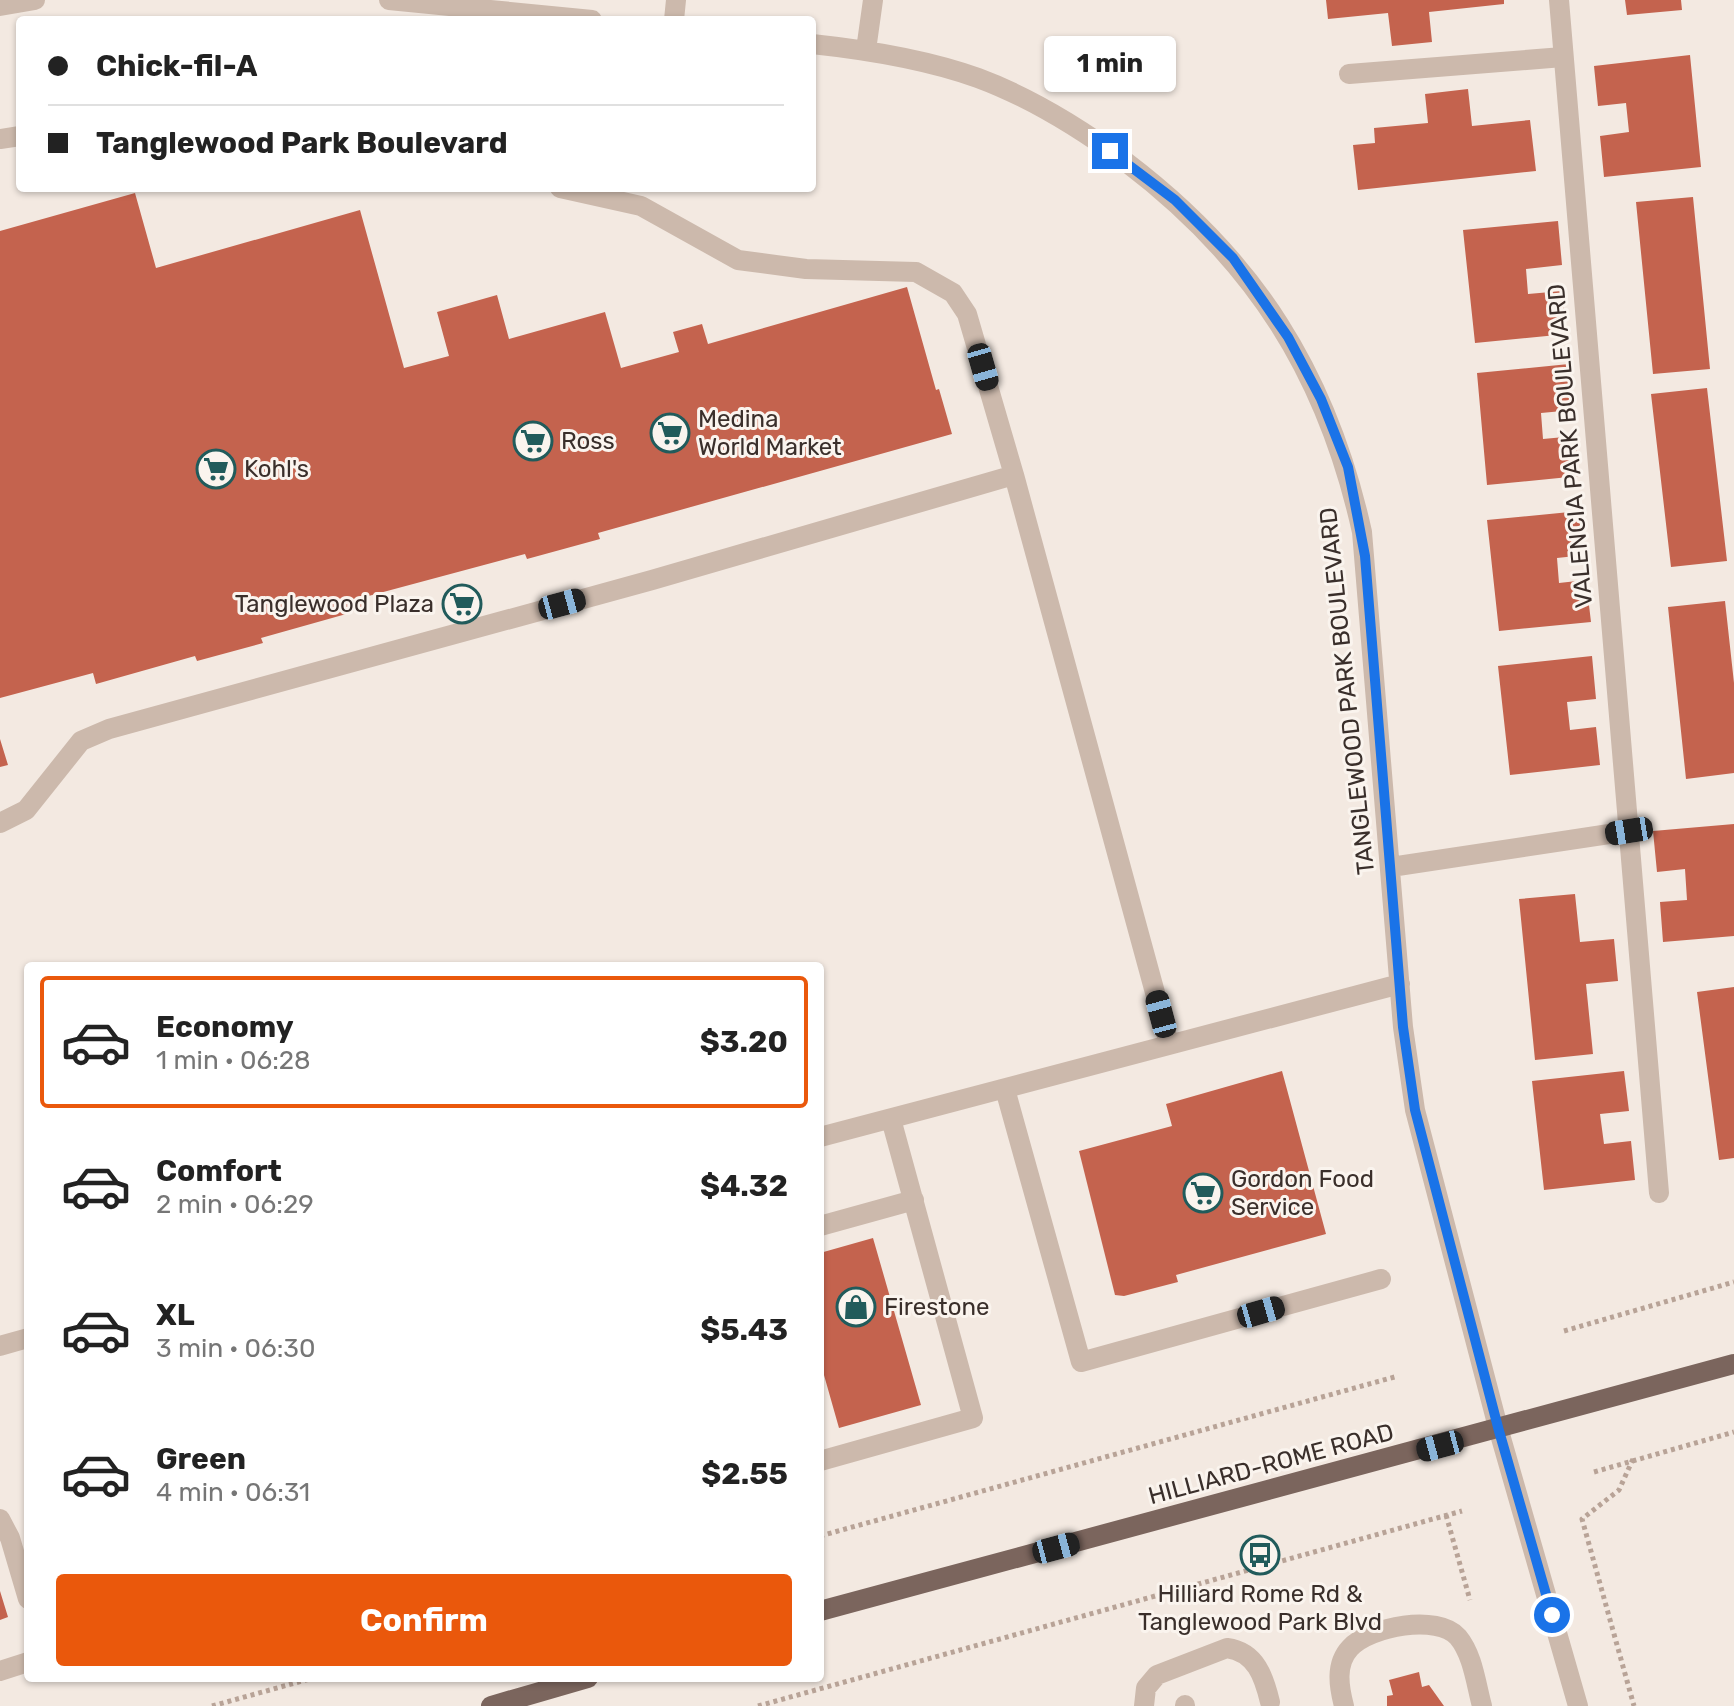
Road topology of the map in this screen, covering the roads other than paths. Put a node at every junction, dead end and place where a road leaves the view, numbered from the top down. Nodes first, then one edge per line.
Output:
1 (35, 0) edge
2 (389, 0) edge
3 (873, 0) edge
4 (1559, 0) edge
5 (0, 6) edge
6 (551, 16) edge
7 (816, 44) edge
8 (866, 50) junction
9 (1563, 57) junction
10 (1349, 74) dead end
11 (597, 192) edge
12 (643, 197) edge
13 (1014, 475) junction
14 (0, 823) edge
15 (1629, 831) junction
16 (1391, 867) junction
17 (1400, 984) junction
18 (1169, 1044) junction
19 (1005, 1089) junction
20 (891, 1119) junction
21 (824, 1136) edge
22 (1659, 1193) dead end
23 (914, 1200) junction
24 (824, 1225) edge
25 (1381, 1279) dead end
26 (24, 1339) edge
27 (0, 1346) edge
28 (1734, 1364) edge
29 (1499, 1431) junction
30 (824, 1460) edge
31 (0, 1519) edge
32 (24, 1585) edge
33 (824, 1610) edge
34 (24, 1663) edge
35 (0, 1671) edge
36 (574, 1682) edge
37 (1270, 1702) dead end
38 (491, 1706) edge
39 (1144, 1706) edge
40 (1344, 1706) edge
41 (1482, 1706) edge
42 (1578, 1706) edge

1 - 5 street
2 - 6 street
3 - 8 street
4 - 9 street, VALENCIA PARK BOULEVARD
7 - 8 street, TANGLEWOOD PARK BOULEVARD
8 - 16 street, TANGLEWOOD PARK BOULEVARD
9 - 10 street
9 - 15 street, VALENCIA PARK BOULEVARD
11 - 12 street
12 - 13 street
13 - 14 street
13 - 18 street
15 - 16 street
15 - 22 street, VALENCIA PARK BOULEVARD
16 - 17 street, TANGLEWOOD PARK BOULEVARD
17 - 18 street
17 - 29 street, TANGLEWOOD PARK BOULEVARD
18 - 19 street
19 - 20 street
19 - 25 street
20 - 21 street
20 - 23 street
23 - 24 street
23 - 30 street
26 - 27 street
28 - 29 main road, HILLIARD-ROME ROAD
29 - 33 main road, HILLIARD-ROME ROAD
29 - 42 street, TANGLEWOOD PARK BOULEVARD
31 - 32 street
34 - 35 street
36 - 38 main road
37 - 39 street
40 - 41 street

